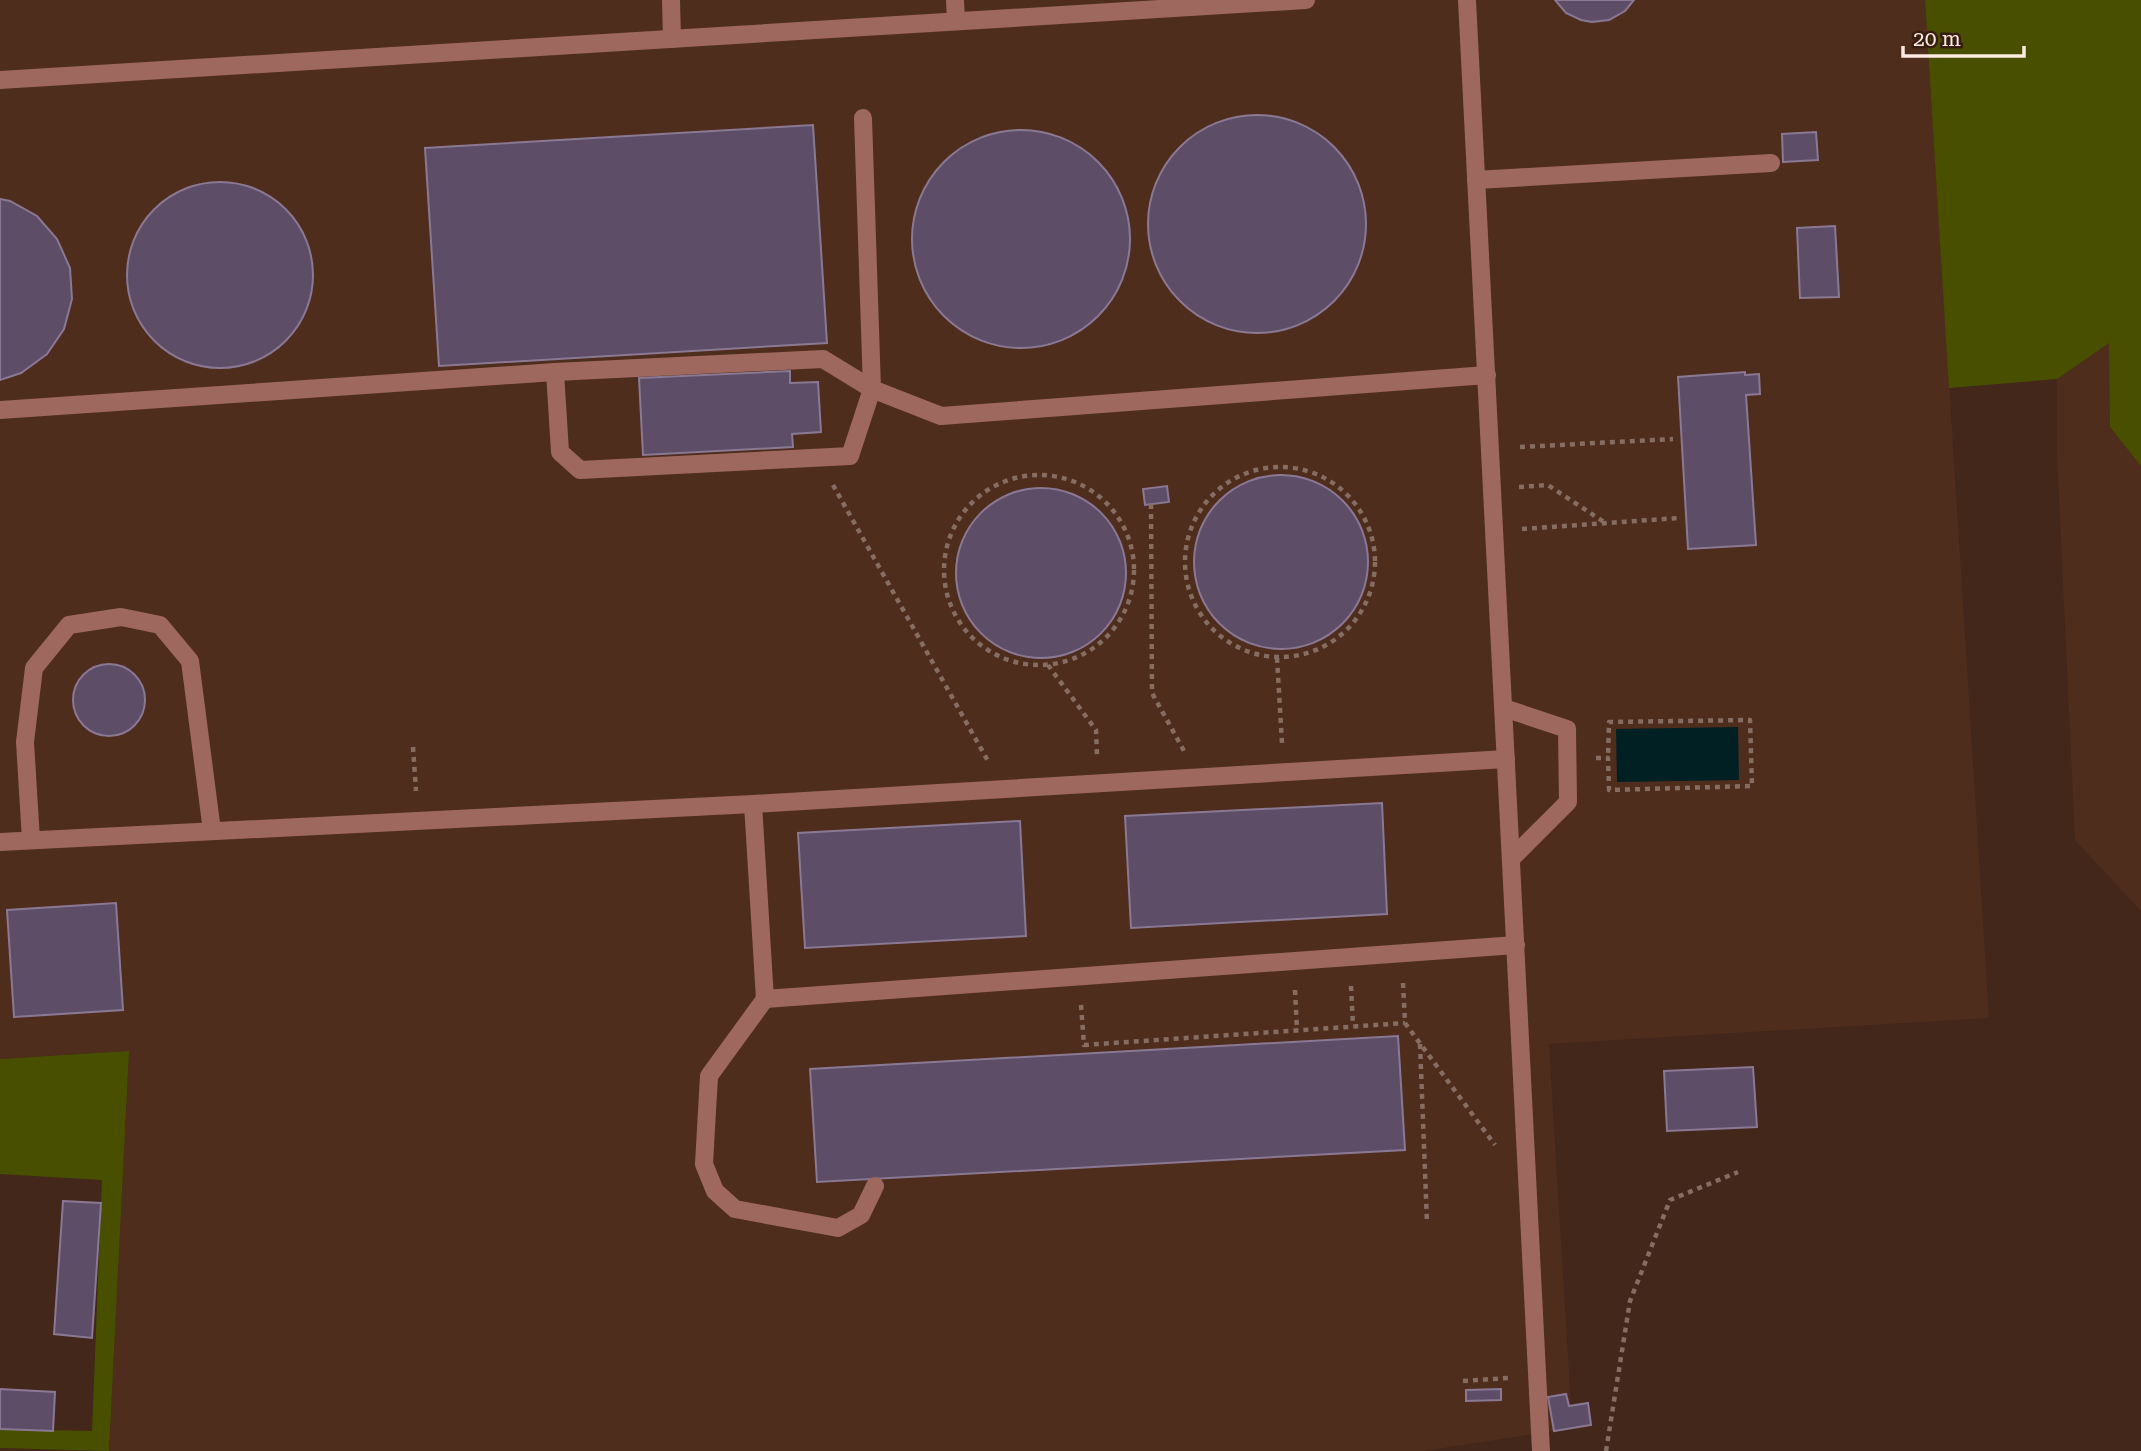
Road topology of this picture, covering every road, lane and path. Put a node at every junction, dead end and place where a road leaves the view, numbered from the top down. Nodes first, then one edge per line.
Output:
1 (671, 0) edge
2 (955, 0) edge
3 (1306, 0) edge
4 (1467, 0) edge
5 (1274, 1) edge
6 (956, 21) junction
7 (672, 39) junction
8 (0, 80) edge
9 (863, 118) dead end
10 (1771, 163) dead end
11 (1476, 180) junction
12 (555, 372) junction
13 (1486, 375) junction
14 (872, 389) junction
15 (0, 410) edge
16 (1673, 439) dead end
17 (1490, 447) junction
18 (824, 458) junction
19 (1508, 488) dead end
20 (1151, 504) dead end
21 (1679, 518) dead end
22 (1605, 523) junction
23 (1510, 530) dead end
24 (1277, 658) junction
25 (1048, 664) junction
26 (1504, 708) junction
27 (413, 747) dead end
28 (1567, 757) junction
29 (1608, 758) junction
30 (1506, 759) junction
31 (1283, 772) junction
32 (1198, 777) junction
33 (1097, 783) junction
34 (995, 790) junction
35 (753, 804) junction
36 (417, 821) junction
37 (212, 831) junction
38 (31, 840) junction
39 (0, 842) edge
40 (1511, 859) junction
41 (1516, 946) junction
42 (1402, 954) junction
43 (1350, 957) junction
44 (1293, 961) junction
45 (1079, 976) junction
46 (765, 999) junction
47 (1405, 1023) junction
48 (1353, 1026) junction
49 (1297, 1030) junction
50 (1420, 1043) junction
51 (1498, 1149) dead end
52 (1738, 1172) dead end
53 (876, 1186) dead end
54 (1427, 1223) dead end
55 (1537, 1378) junction
56 (1463, 1381) dead end
57 (1541, 1451) edge
58 (1606, 1451) edge

1 - 7 lane
2 - 6 lane
3 - 5 lane
4 - 11 lane
5 - 6 lane
6 - 7 lane
7 - 8 lane
9 - 14 lane
10 - 11 lane
11 - 13 lane
12 - 14 lane
12 - 15 lane
12 - 18 lane
13 - 14 lane
13 - 17 lane
14 - 18 lane
16 - 17 path
17 - 26 lane
18 - 34 path
19 - 22 path
20 - 32 path
21 - 22 path
22 - 23 path
24 - 24 path
24 - 31 path
25 - 25 path
25 - 33 path
26 - 28 lane
26 - 30 lane
27 - 36 path
28 - 29 path
28 - 40 lane
29 - 29 path
30 - 31 lane
30 - 40 lane
31 - 32 lane
32 - 33 lane
33 - 34 lane
34 - 35 lane
35 - 36 lane
35 - 46 lane
36 - 37 lane
37 - 38 lane
37 - 38 lane
38 - 39 lane
40 - 41 lane
41 - 42 lane
41 - 55 lane
42 - 43 lane
42 - 47 path
43 - 44 lane
43 - 48 path
44 - 45 lane
44 - 49 path
45 - 46 lane
45 - 49 path
46 - 53 lane
47 - 48 path
47 - 50 path
48 - 49 path
50 - 51 path
50 - 54 path
52 - 58 path
55 - 56 path
55 - 57 lane

